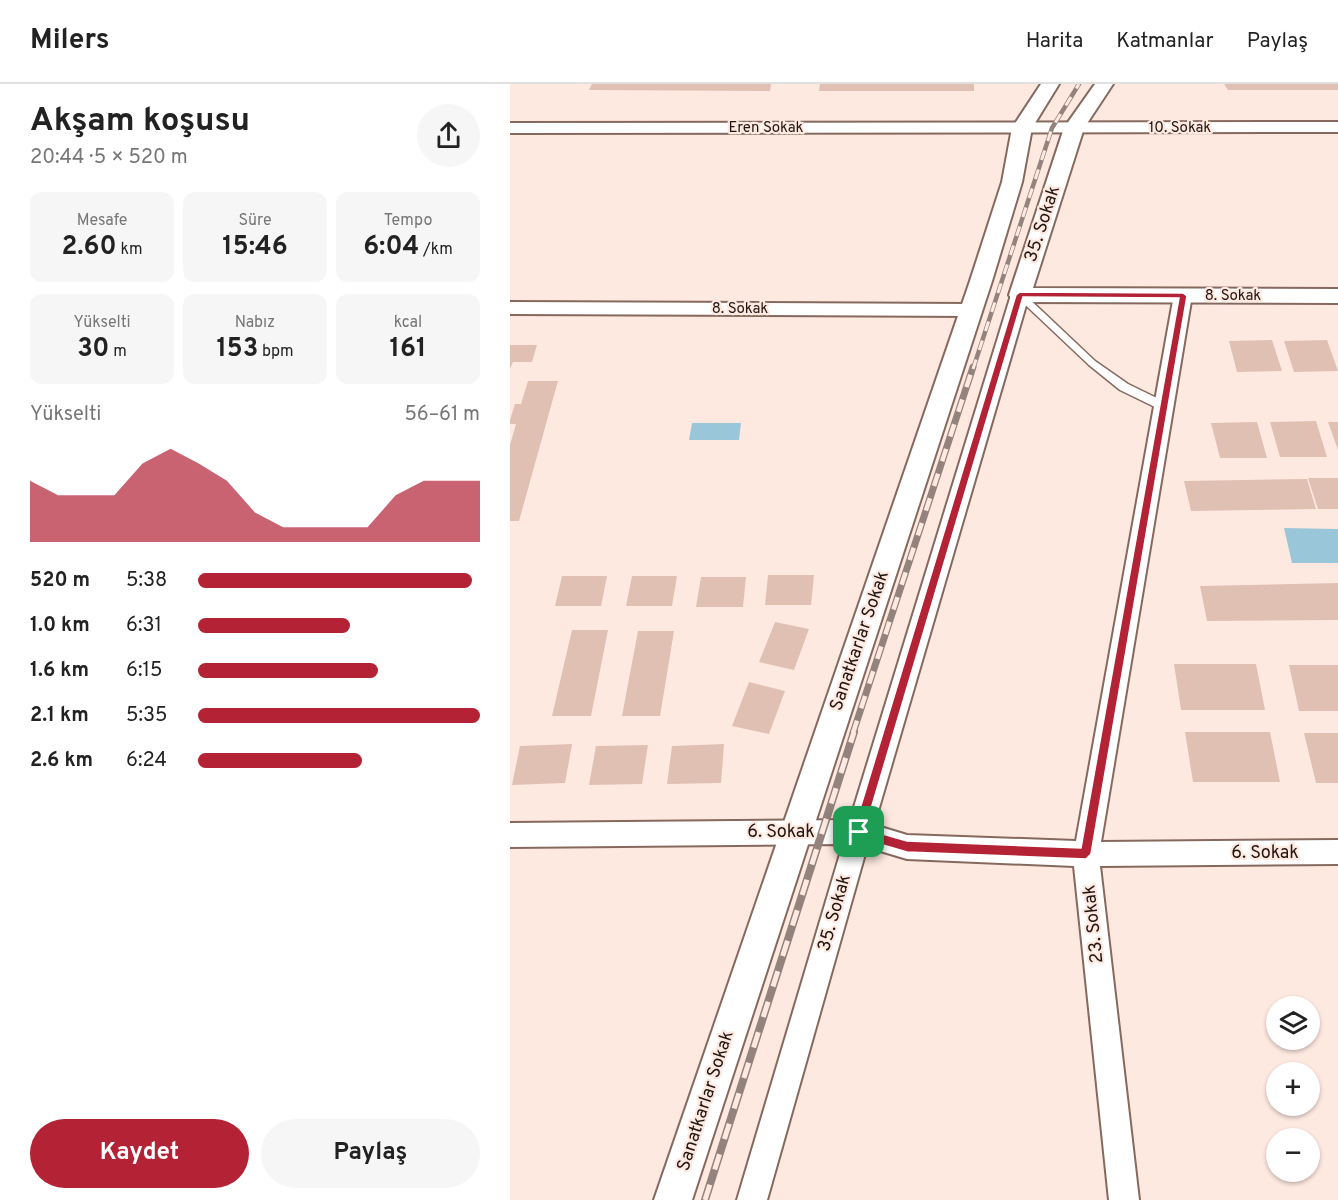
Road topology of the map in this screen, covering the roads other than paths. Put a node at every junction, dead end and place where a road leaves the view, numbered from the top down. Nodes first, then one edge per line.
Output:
1 (1050, 84) edge
2 (1104, 84) edge
3 (1338, 127) edge
4 (510, 128) edge
5 (1022, 128) junction
6 (1074, 128) junction
7 (1020, 295) junction
8 (1183, 296) junction
9 (1338, 296) edge
10 (510, 308) edge
11 (971, 310) junction
12 (1163, 406) junction
13 (795, 832) junction
14 (859, 832) junction
15 (510, 835) edge
16 (1338, 852) edge
17 (1086, 854) junction
18 (673, 1200) edge
19 (752, 1200) edge
20 (1124, 1200) edge

1 - 5 street, Sanatkarlar Sokak
2 - 6 street, 35. Sokak
3 - 6 street, 10. Sokak
4 - 5 street, Eren Sokak
5 - 6 street, 10. Sokak
5 - 11 street, Sanatkarlar Sokak
6 - 7 street, 35. Sokak
7 - 8 street, 8. Sokak
7 - 12 lane
7 - 14 street, 35. Sokak
8 - 9 street, 8. Sokak
8 - 12 street, 23. Sokak
10 - 11 street, 8. Sokak
11 - 13 street, Sanatkarlar Sokak
12 - 17 street, 23. Sokak
13 - 14 street, 6. Sokak
13 - 15 street, 6. Sokak
13 - 18 street, Sanatkarlar Sokak
14 - 17 street, 6. Sokak
14 - 19 street, 35. Sokak
16 - 17 street, 6. Sokak
17 - 20 street, 23. Sokak

